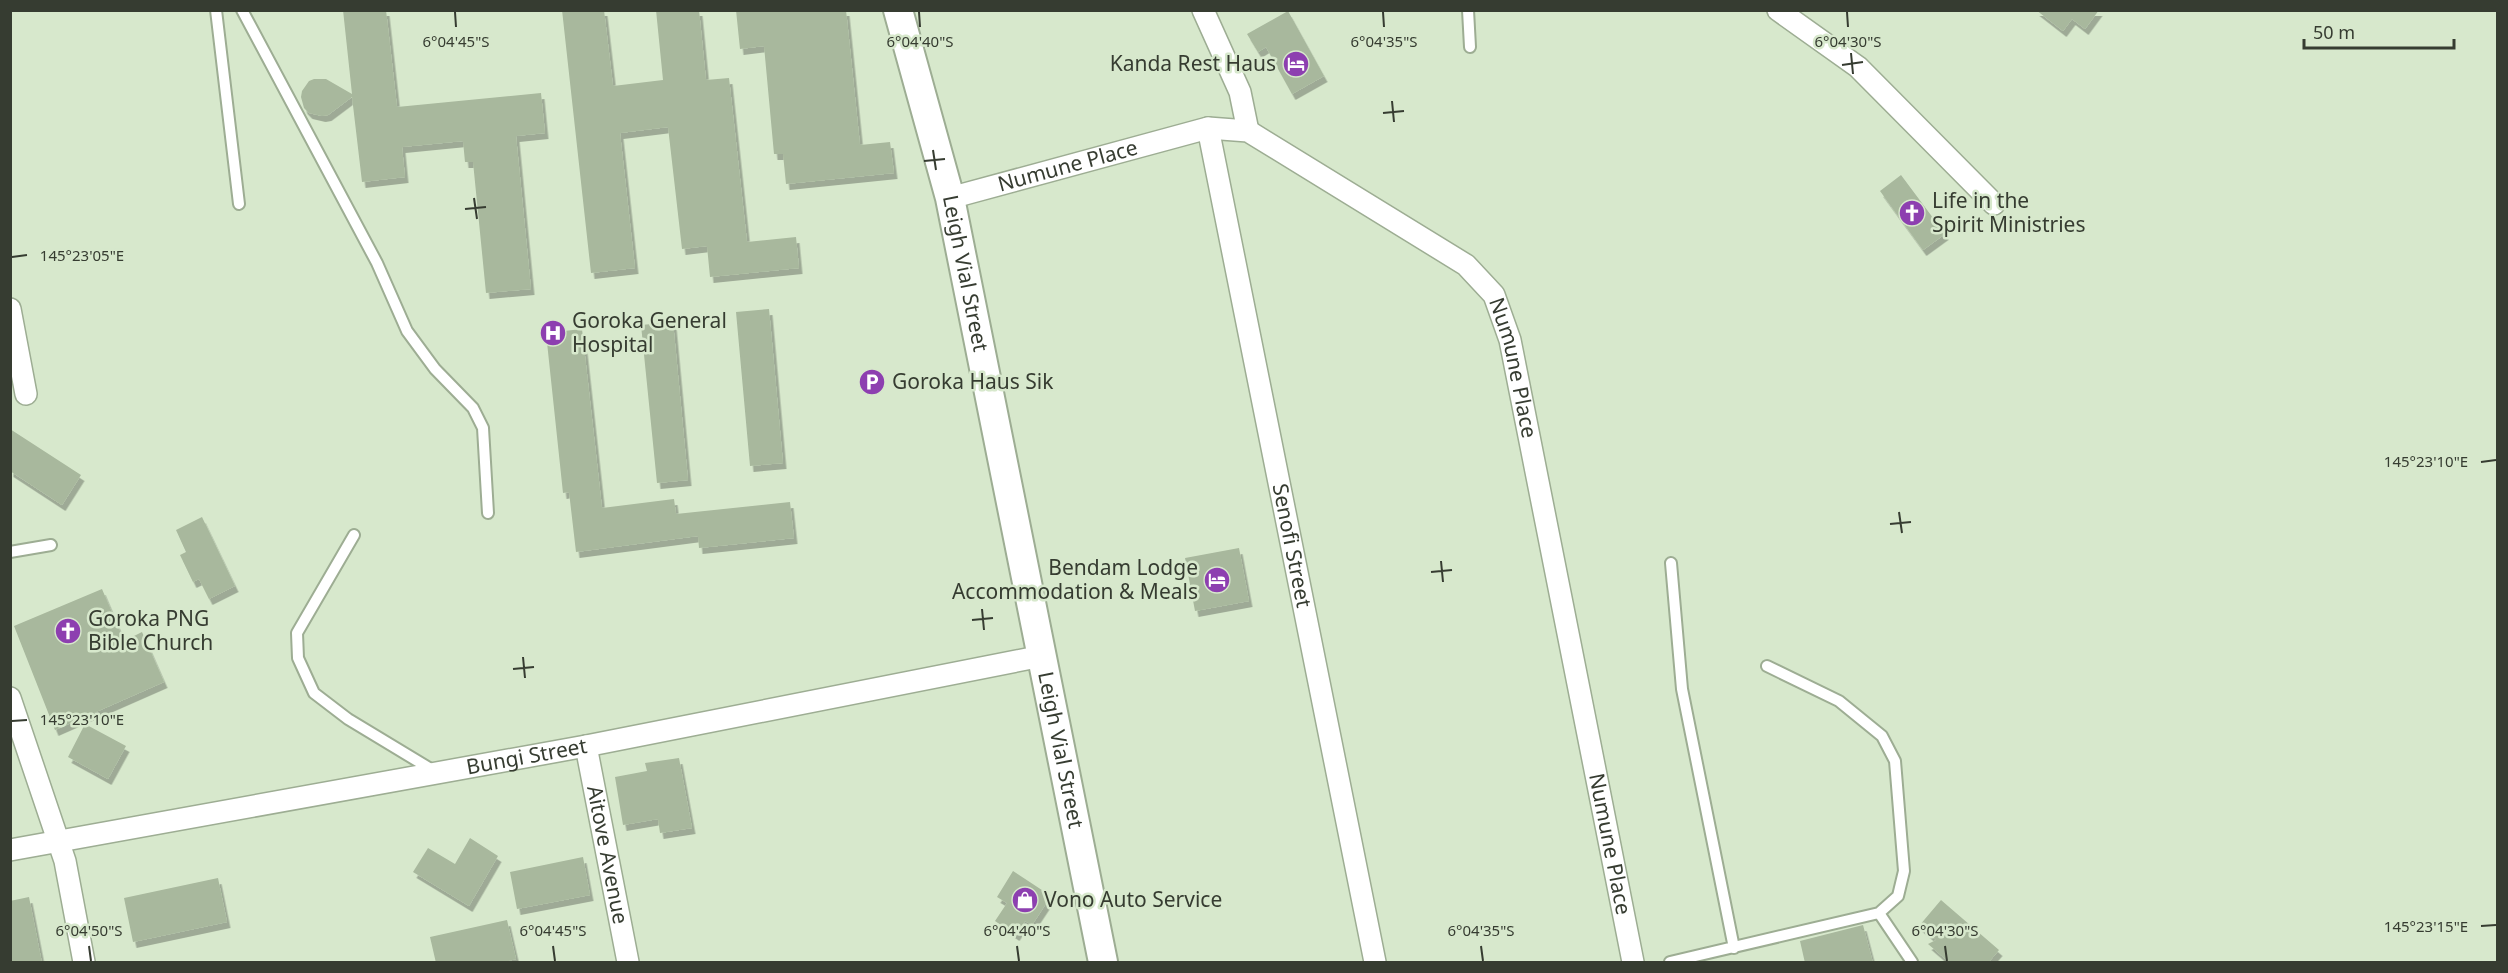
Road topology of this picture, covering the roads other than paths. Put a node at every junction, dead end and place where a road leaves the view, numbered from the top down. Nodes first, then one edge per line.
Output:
1 (216, 10) edge
2 (242, 10) edge
3 (898, 10) edge
4 (1203, 10) edge
5 (1468, 10) edge
6 (1778, 10) edge
7 (1470, 47) dead end
8 (1208, 128) junction
9 (1248, 131) junction
10 (950, 198) junction
11 (240, 204) dead end
12 (1994, 204) dead end
13 (10, 309) edge
14 (26, 394) dead end
15 (488, 513) dead end
16 (354, 535) dead end
17 (51, 545) dead end
18 (10, 552) edge
19 (1671, 563) dead end
20 (1042, 656) junction
21 (1767, 666) dead end
22 (10, 698) edge
23 (586, 746) junction
24 (438, 773) junction
25 (58, 842) junction
26 (10, 850) edge
27 (1879, 913) junction
28 (1734, 948) junction
29 (84, 963) edge
30 (628, 963) edge
31 (1103, 963) edge
32 (1375, 963) edge
33 (1633, 963) edge
34 (1670, 963) edge
35 (1912, 963) edge

1 - 11 lane
2 - 15 lane
3 - 10 street, Leigh Vial Street
4 - 9 street
5 - 7 lane
6 - 12 street
8 - 9 street, Numune Place
8 - 10 street, Numune Place
8 - 32 street, Senofi Street
9 - 33 street, Numune Place
10 - 20 street, Leigh Vial Street
13 - 14 street
16 - 24 lane
17 - 18 lane
19 - 28 lane
20 - 23 street, Bungi Street
20 - 31 street, Leigh Vial Street
21 - 27 lane
22 - 25 street
23 - 24 street, Bungi Street
23 - 30 street, Aitove Avenue
24 - 25 street, Bungi Street
25 - 26 street, Bungi Street
25 - 29 street
27 - 28 lane
27 - 35 lane
28 - 34 lane

